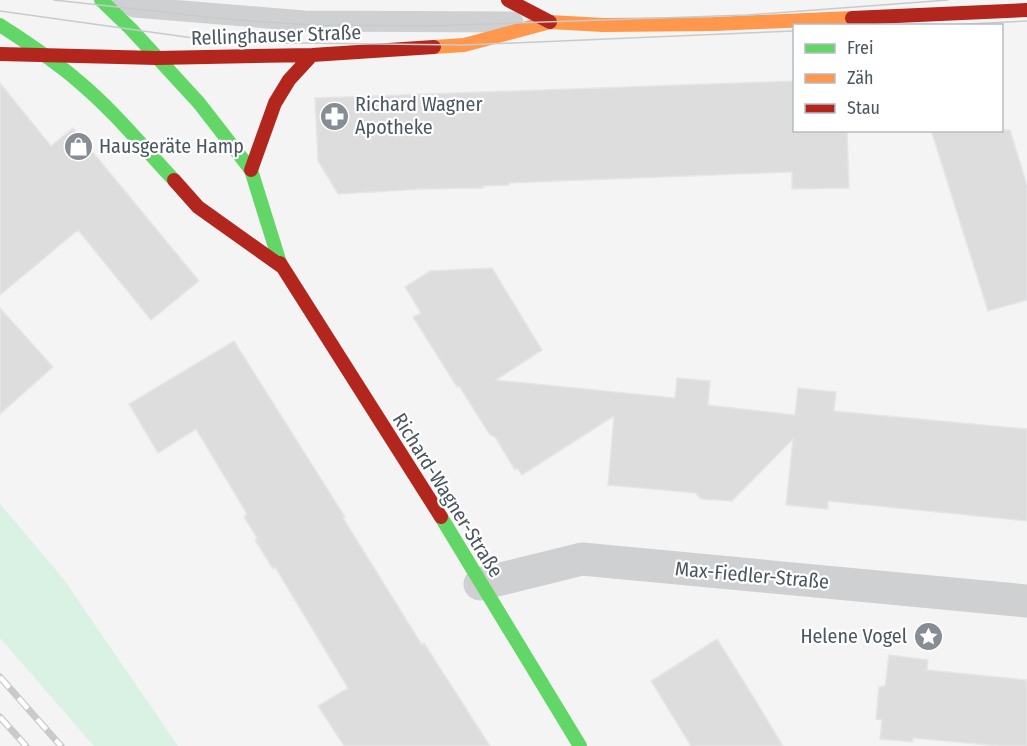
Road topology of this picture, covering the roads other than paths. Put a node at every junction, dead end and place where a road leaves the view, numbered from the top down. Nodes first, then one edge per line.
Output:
1 (101, 0) edge
2 (122, 0) edge
3 (508, 0) edge
4 (961, 6) edge
5 (1027, 10) edge
6 (549, 11) edge
7 (0, 25) edge
8 (0, 34) edge
9 (0, 54) edge
10 (46, 55) junction
11 (312, 56) junction
12 (157, 58) junction
13 (251, 170) junction
14 (280, 266) junction
15 (480, 584) junction
16 (1027, 601) edge
17 (580, 746) edge

1 - 12 main road, Richard-Wagner-Straße
2 - 6 lane
3 - 6 main road, Rellinghauser Straße
4 - 5 main road, Rellinghauser Straße
4 - 6 main road, Rellinghauser Straße
6 - 11 main road, Rellinghauser Straße
7 - 10 main road, Richard-Wagner-Straße
8 - 10 lane
9 - 10 main road, Rellinghauser Straße
10 - 12 main road, Rellinghauser Straße
10 - 14 main road, Richard-Wagner-Straße
11 - 12 main road, Rellinghauser Straße
11 - 13 main road
12 - 13 main road, Richard-Wagner-Straße
13 - 14 main road, Richard-Wagner-Straße
14 - 15 main road, Richard-Wagner-Straße
15 - 16 street, Max-Fiedler-Straße
15 - 17 main road, Richard-Wagner-Straße

